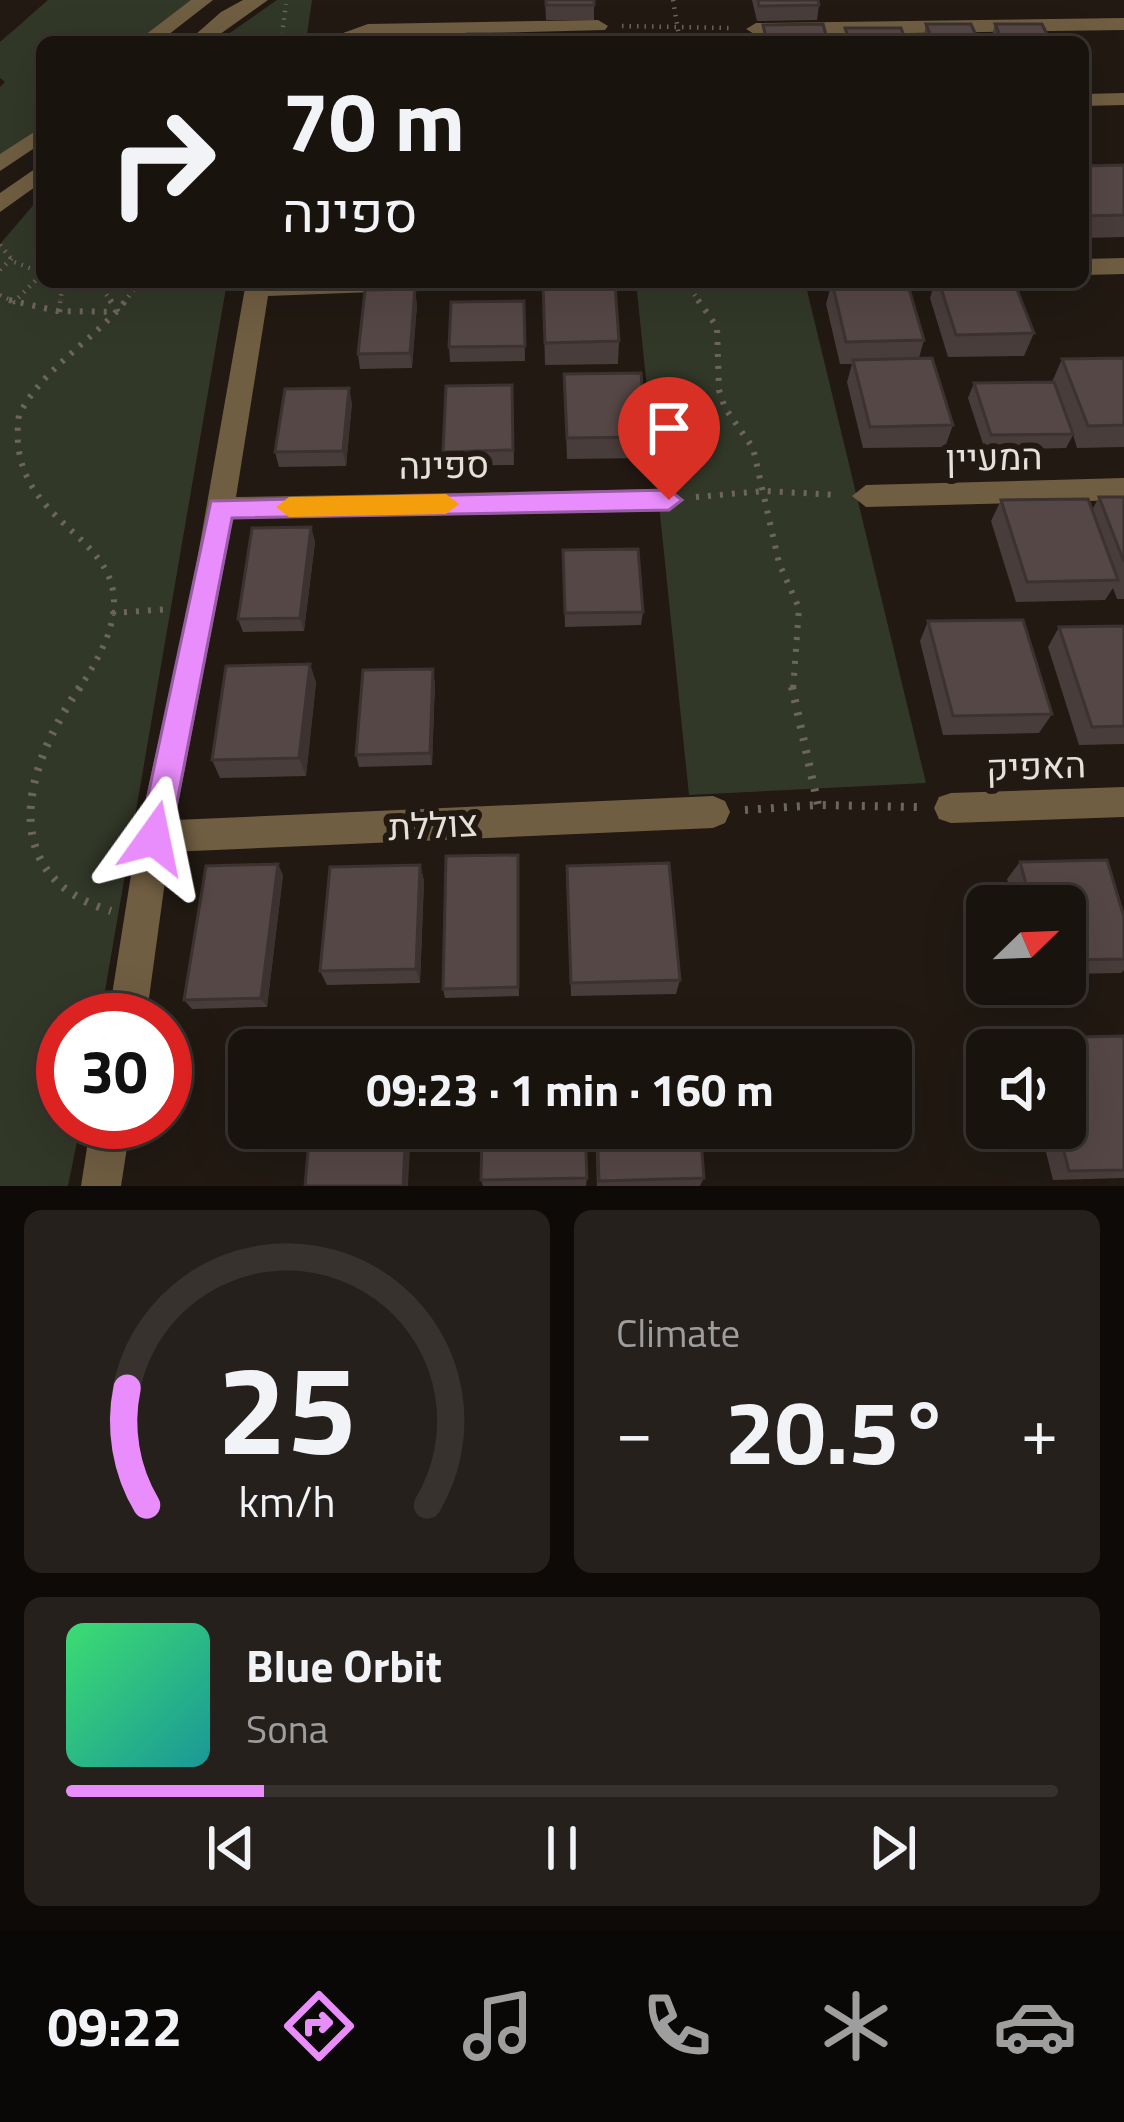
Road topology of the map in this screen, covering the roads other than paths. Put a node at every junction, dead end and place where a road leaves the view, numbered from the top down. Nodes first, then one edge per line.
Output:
1 (203, 0) edge
2 (258, 0) edge
3 (1105, 0) edge
4 (598, 26) road end
5 (1123, 26) edge
6 (757, 29) road end
7 (154, 36) edge
8 (203, 36) edge
9 (348, 36) edge
10 (1124, 99) edge
11 (1089, 100) edge
12 (36, 137) edge
13 (0, 164) edge
14 (36, 176) edge
15 (0, 205) edge
16 (1124, 266) edge
17 (1089, 267) edge
18 (257, 288) edge
19 (1124, 489) edge
20 (866, 496) road end
21 (669, 500) road end
22 (220, 508) junction
23 (1124, 802) edge
24 (952, 808) road end
25 (713, 812) road end
26 (154, 838) junction
27 (131, 993) edge
28 (107, 1149) edge
29 (101, 1186) edge

1 - 7 street
2 - 8 street
3 - 5 street
4 - 9 street
5 - 6 street
10 - 11 street
12 - 13 street
14 - 15 street
16 - 17 street
18 - 22 street
19 - 20 street, המעיין
21 - 22 street, ספינה
22 - 26 street
23 - 24 street, האפיק
25 - 26 street, צוללת
26 - 27 street
28 - 29 street

